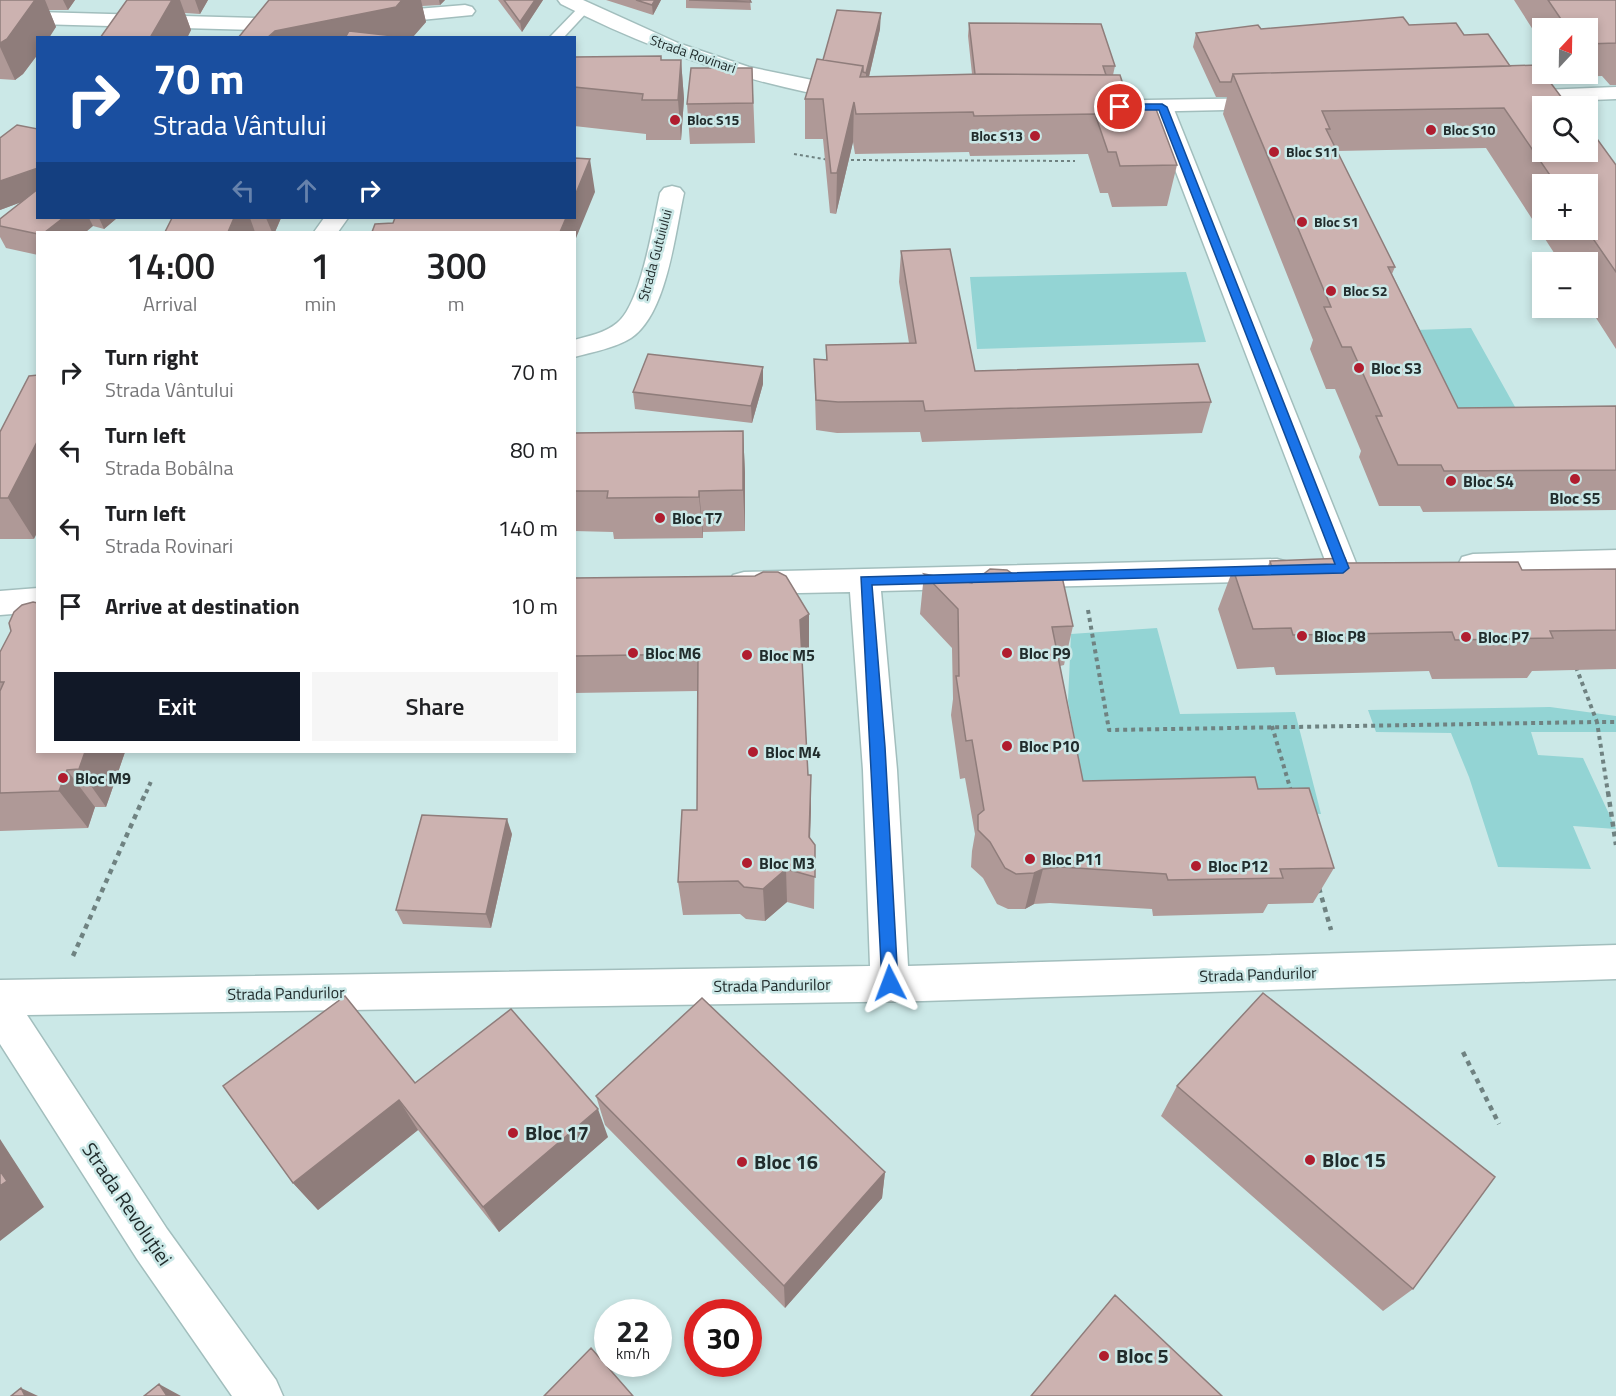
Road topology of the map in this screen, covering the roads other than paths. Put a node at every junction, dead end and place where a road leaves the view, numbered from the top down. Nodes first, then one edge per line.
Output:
1 (576, 4) edge
2 (471, 6) edge
3 (0, 17) edge
4 (358, 20) dead end
5 (313, 25) edge
6 (454, 29) dead end
7 (556, 36) edge
8 (1616, 93) edge
9 (1596, 96) edge
10 (1499, 97) edge
11 (873, 98) edge
12 (1532, 99) edge
13 (1287, 104) edge
14 (1072, 107) edge
15 (1162, 107) junction
16 (672, 193) dead end
17 (576, 348) edge
18 (1616, 561) edge
19 (1439, 566) edge
20 (866, 580) junction
21 (714, 584) edge
22 (36, 600) edge
23 (0, 603) edge
24 (1616, 962) edge
25 (890, 983) junction
26 (0, 998) edge
27 (0, 1009) edge
28 (260, 1396) edge

1 - 7 lane
1 - 11 street, Strada Rovinari
2 - 4 street
2 - 6 street
3 - 5 street
8 - 9 street
10 - 12 street
13 - 15 street
14 - 15 street
15 - 20 street
16 - 17 street, Strada Gutuiului
18 - 19 street
20 - 21 street
20 - 25 street
22 - 23 street
24 - 25 street, Strada Pandurilor
25 - 26 street, Strada Pandurilor
27 - 28 street, Strada Revoluției

